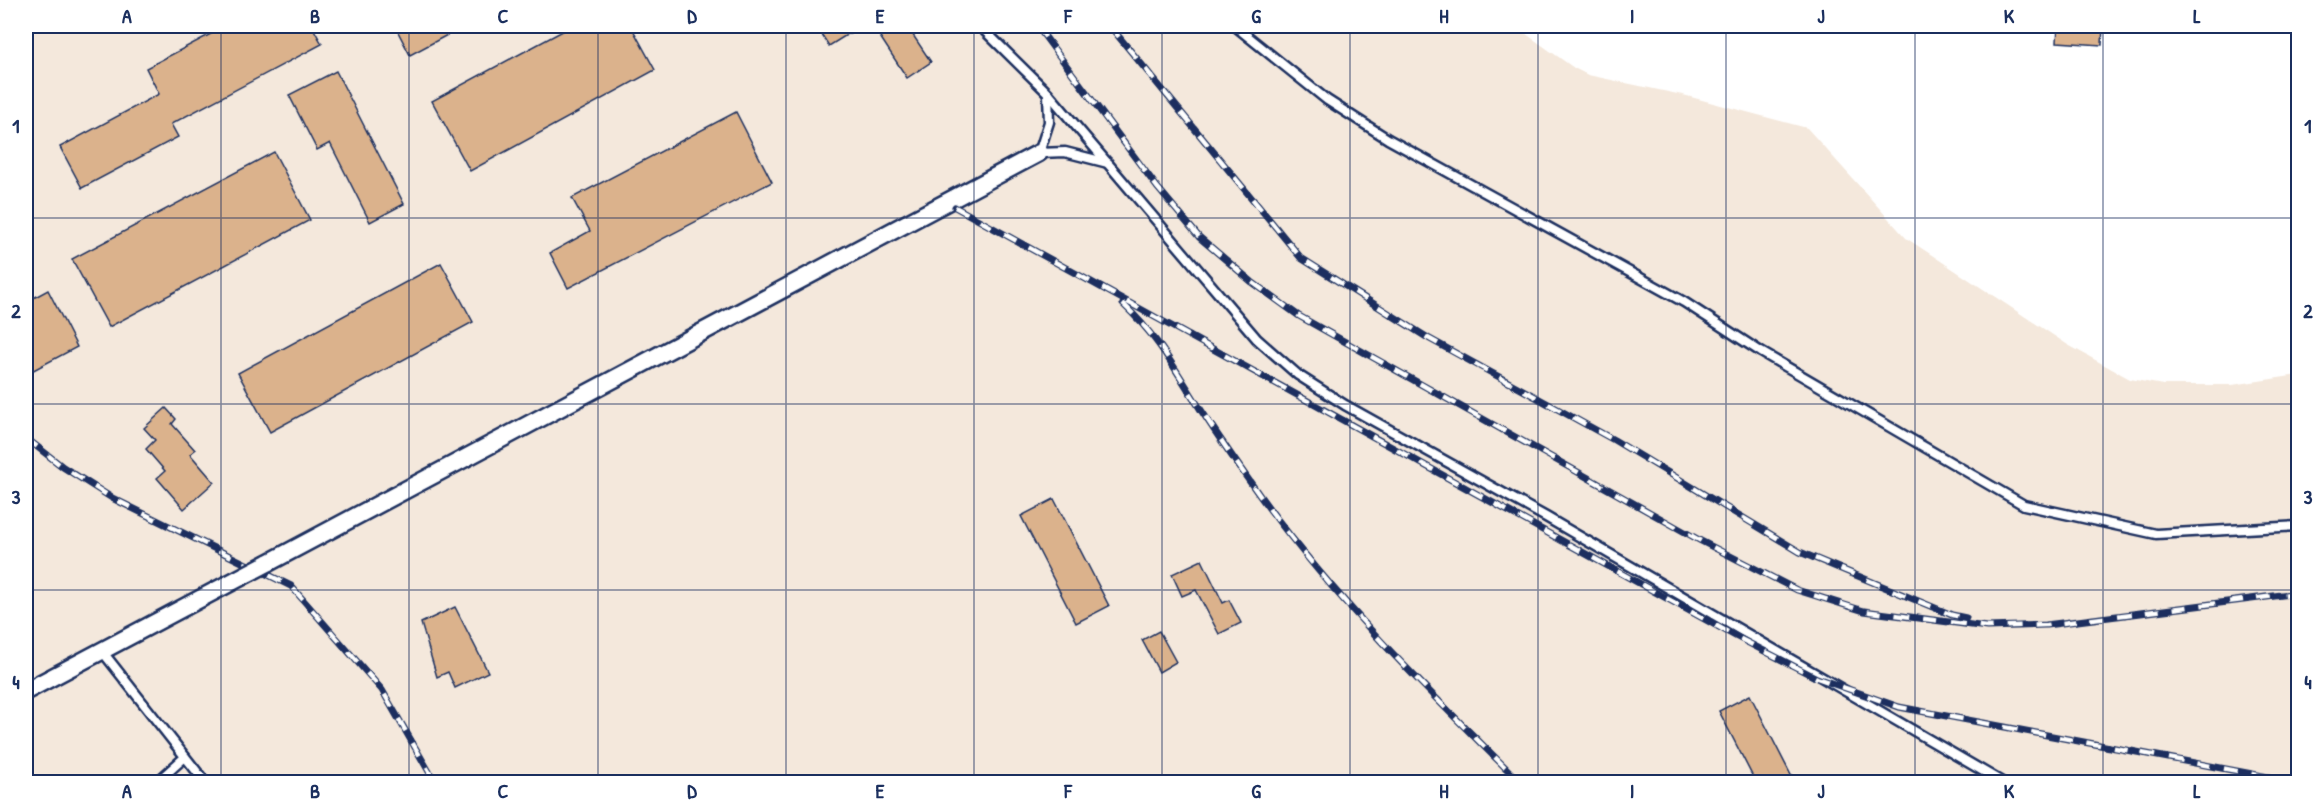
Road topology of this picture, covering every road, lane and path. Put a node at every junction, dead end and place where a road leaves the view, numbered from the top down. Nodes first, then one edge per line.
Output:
1 (980, 26) edge
2 (1235, 26) edge
3 (1048, 93) junction
4 (1039, 153) junction
5 (1108, 164) junction
6 (2298, 526) edge
7 (102, 651) junction
8 (26, 691) edge
9 (185, 757) junction
10 (156, 783) edge
11 (205, 783) edge
12 (2002, 783) edge

1 - 3 lane
2 - 6 lane
3 - 4 lane
3 - 5 lane
4 - 5 lane
4 - 7 street, bridge
5 - 12 lane
7 - 8 street
7 - 9 lane
9 - 10 lane
9 - 11 lane

